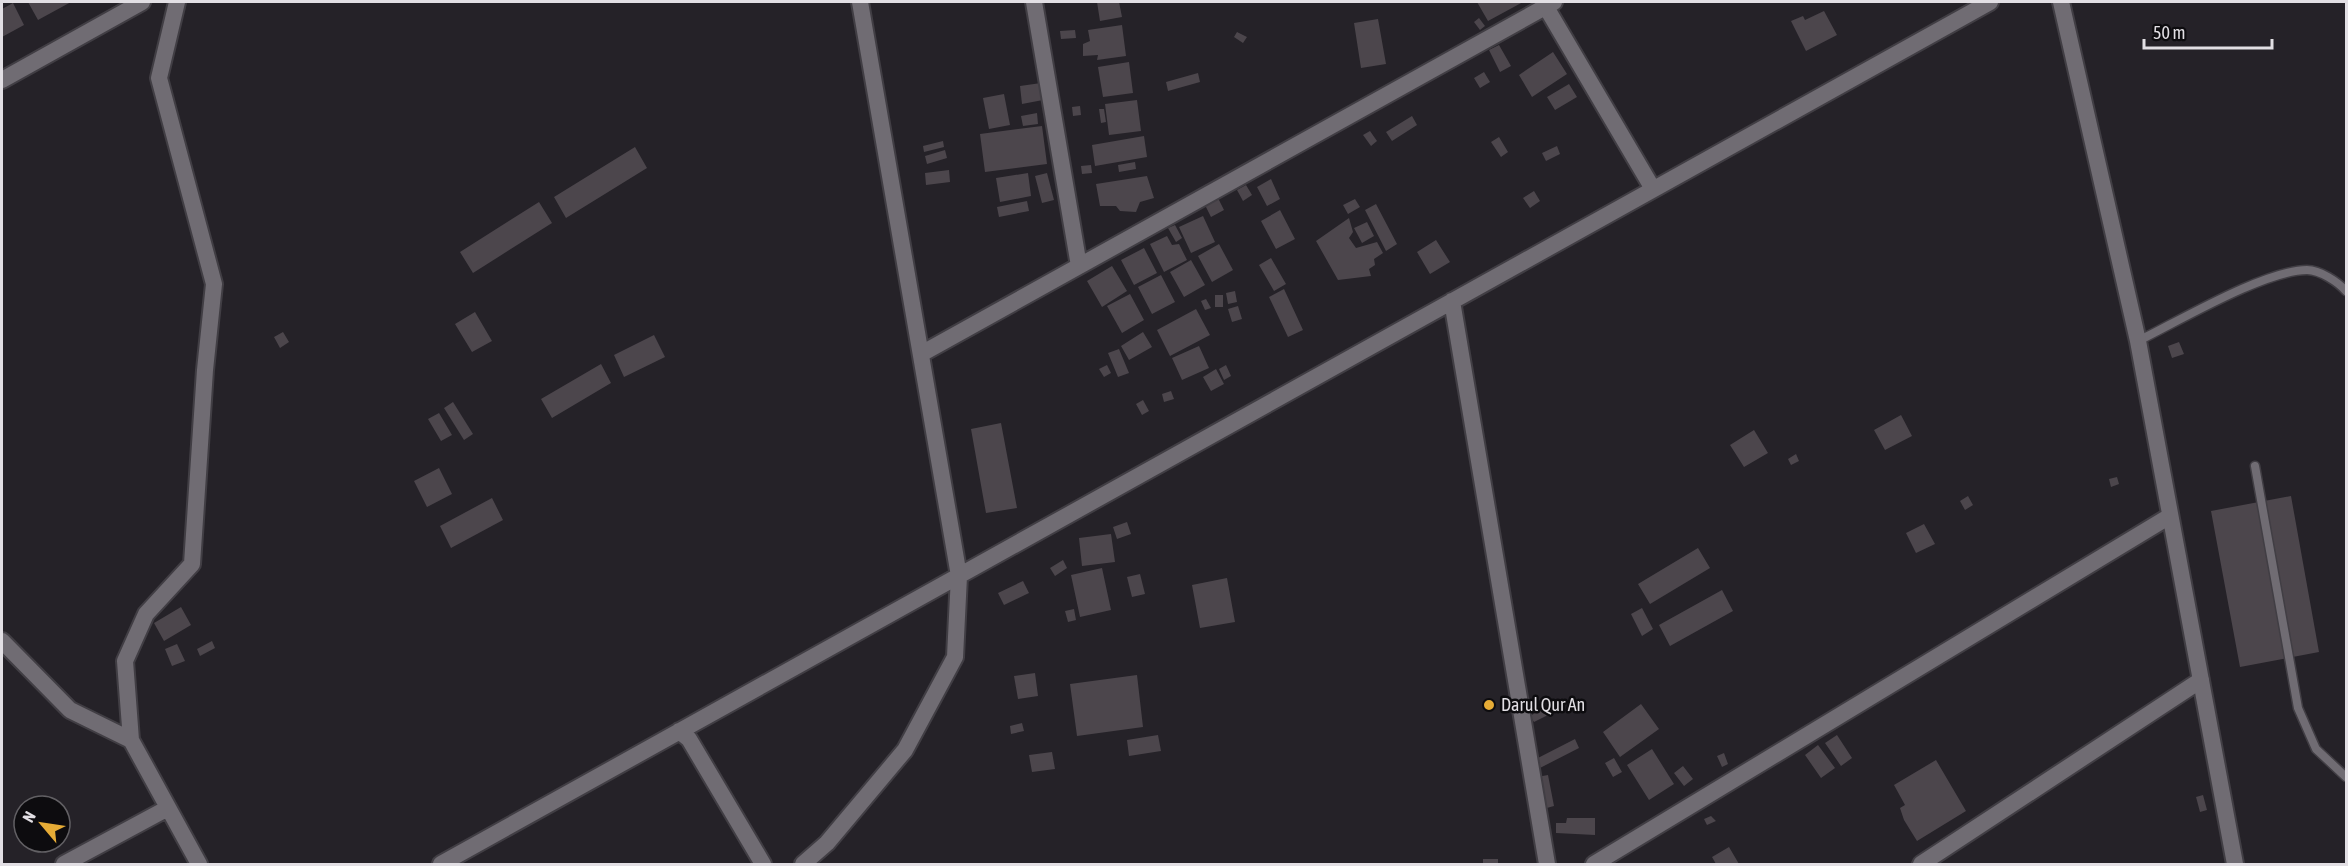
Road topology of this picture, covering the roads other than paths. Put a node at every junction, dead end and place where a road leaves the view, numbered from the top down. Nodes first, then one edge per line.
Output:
1 (141, 2) edge
2 (177, 2) edge
3 (860, 2) edge
4 (1034, 2) edge
5 (1990, 2) edge
6 (2061, 2) edge
7 (1548, 3) edge
8 (2, 80) edge
9 (1653, 189) junction
10 (1079, 266) junction
11 (2346, 291) edge
12 (1452, 301) junction
13 (2138, 340) junction
14 (921, 354) junction
15 (2255, 466) dead end
16 (2170, 516) junction
17 (959, 576) junction
18 (2, 641) edge
19 (2201, 680) junction
20 (679, 730) junction
21 (131, 741) junction
22 (2346, 777) edge
23 (168, 808) junction
24 (64, 864) edge
25 (199, 864) edge
26 (441, 864) edge
27 (763, 864) edge
28 (803, 864) edge
29 (1547, 864) edge
30 (1594, 864) edge
31 (1922, 864) edge
32 (2235, 864) edge

1 - 8 street
2 - 21 street
3 - 14 street
4 - 10 street
5 - 9 street
6 - 13 street
7 - 9 street
7 - 10 street
9 - 12 street
10 - 14 street
11 - 13 lane
12 - 17 street
12 - 29 street
13 - 16 street
14 - 17 street
15 - 22 lane
16 - 19 street
16 - 30 street
17 - 20 street
17 - 28 street
18 - 21 street
19 - 31 street
19 - 32 street
20 - 26 street
20 - 27 street
21 - 23 street
23 - 24 street
23 - 25 street

